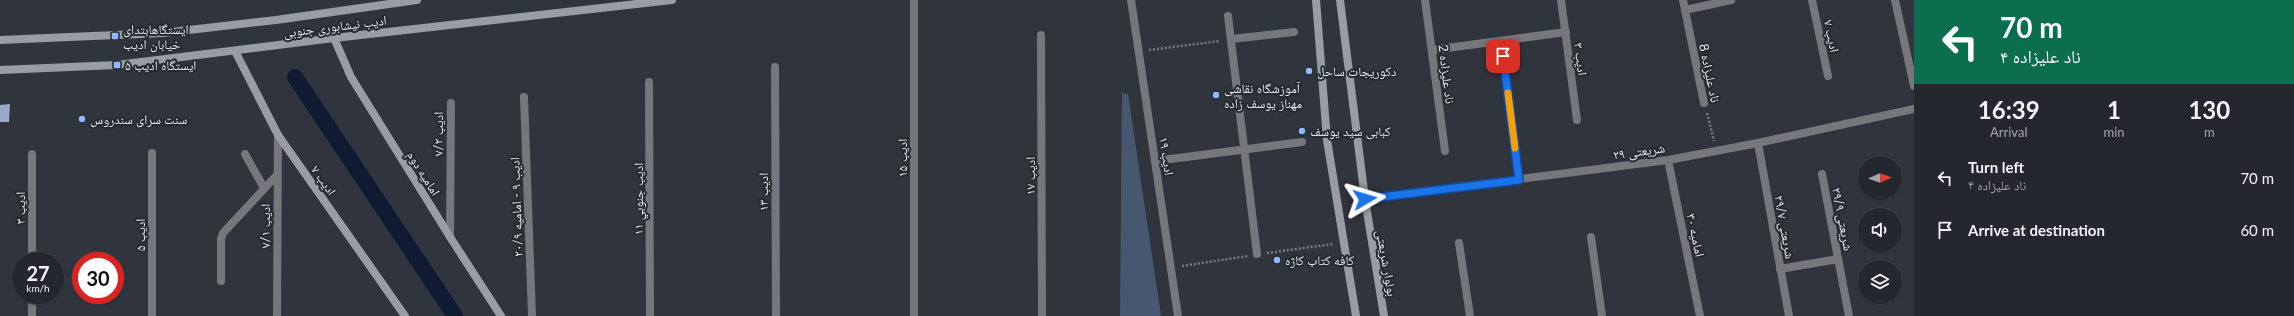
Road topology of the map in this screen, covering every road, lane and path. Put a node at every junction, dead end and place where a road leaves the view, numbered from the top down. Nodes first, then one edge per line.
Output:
1 (417, 0) edge
2 (672, 0) edge
3 (914, 0) edge
4 (1131, 0) edge
5 (1316, 0) edge
6 (1340, 0) edge
7 (1425, 0) edge
8 (1561, 0) edge
9 (1683, 0) edge
10 (1731, 0) edge
11 (1812, 0) edge
12 (1895, 0) edge
13 (1685, 10) junction
14 (1228, 16) dead end
15 (1294, 32) dead end
16 (1566, 32) junction
17 (1041, 36) dead end
18 (334, 38) junction
19 (1231, 39) junction
20 (0, 40) edge
21 (1501, 41) junction
22 (1432, 50) junction
23 (235, 51) junction
24 (1139, 52) junction
25 (775, 67) dead end
26 (0, 70) edge
27 (1828, 76) dead end
28 (649, 82) dead end
29 (1914, 86) edge
30 (524, 97) dead end
31 (451, 103) dead end
32 (1704, 103) joint
33 (1914, 110) edge
34 (1577, 120) dead end
35 (278, 135) junction
36 (1302, 142) dead end
37 (1758, 143) junction
38 (1245, 148) junction
39 (1444, 151) dead end
40 (1716, 151) junction
41 (152, 153) dead end
42 (32, 154) dead end
43 (245, 154) dead end
44 (1668, 160) junction
45 (1155, 161) junction
46 (1822, 174) dead end
47 (277, 175) junction
48 (1519, 180) junction
49 (264, 188) junction
50 (1365, 199) junction
51 (450, 237) junction
52 (1591, 237) dead end
53 (1459, 243) dead end
54 (32, 252) edge
55 (1257, 254) dead end
56 (1838, 259) junction
57 (1780, 269) junction
58 (221, 281) dead end
59 (32, 304) edge
60 (32, 316) edge
61 (152, 316) edge
62 (277, 316) edge
63 (405, 316) edge
64 (501, 316) edge
65 (532, 316) edge
66 (650, 316) edge
67 (776, 316) edge
68 (914, 316) edge
69 (1042, 316) edge
70 (1178, 316) edge
71 (1356, 316) edge
72 (1384, 316) edge
73 (1470, 316) edge
74 (1602, 316) edge
75 (1700, 316) edge
76 (1788, 316) edge
77 (1849, 316) edge

1 - 20 main road, ادیب نیشابوری جنوبی
2 - 18 main road, ادیب نیشابوری جنوبی
3 - 68 street, ادیب ۱۵
4 - 24 street, ادیب ۱۹
5 - 71 main road
6 - 50 main road, بولوار شریعتی
7 - 22 street, ناد علیزاده 2
8 - 16 street, ادیب ۳
9 - 13 street, ناد علیزاده 8
10 - 13 street
11 - 27 street, ادیب ۷
12 - 29 street
13 - 32 street, ناد علیزاده 8
14 - 19 street
15 - 19 street
16 - 21 street
16 - 34 street, ادیب ۳
17 - 69 street, ادیب ۱۷
18 - 23 main road, ادیب نیشابوری جنوبی
18 - 51 main road, امامیه دوم
19 - 24 path
19 - 38 street
21 - 22 street
21 - 48 street
22 - 39 street, ناد علیزاده 2
23 - 26 main road, ادیب نیشابوری جنوبی
23 - 35 main road, ادیب ۷
24 - 45 street, ادیب ۱۹
25 - 67 street, ادیب ۱۳
28 - 66 street, ادیب جنوبي ١١
30 - 65 street, ادیب ۹ - امامیه ۲۰/۹
31 - 51 street, ادیب ۷/۲
32 - 40 path, ناد علیزاده 8
33 - 37 street, شریعتی ۲۹
35 - 47 street, ادیب ۷/۱
35 - 63 main road, ادیب ۷
36 - 38 street
37 - 40 street, شریعتی ۲۹
37 - 57 street, شریعتی ۲۹/۷
38 - 45 street
38 - 55 street
40 - 44 street, شریعتی ۲۹
41 - 61 street, ادیب ۵
42 - 54 street, ادیب ۳
43 - 49 street
44 - 48 street, شریعتی ۲۹
44 - 75 street, امامیه ۳۰
45 - 70 street, ادیب ۱۹
46 - 56 street, شریعتی ۲۹/۹
47 - 49 street
47 - 62 street, ادیب ۷/۱
48 - 50 street, شریعتی ۲۹
49 - 58 street
50 - 72 main road, بولوار شریعتی
51 - 64 main road, امامیه دوم
52 - 74 street
53 - 73 street
56 - 57 street
56 - 77 street, شریعتی ۲۹/۹
57 - 76 street, شریعتی ۲۹/۷
59 - 60 street

